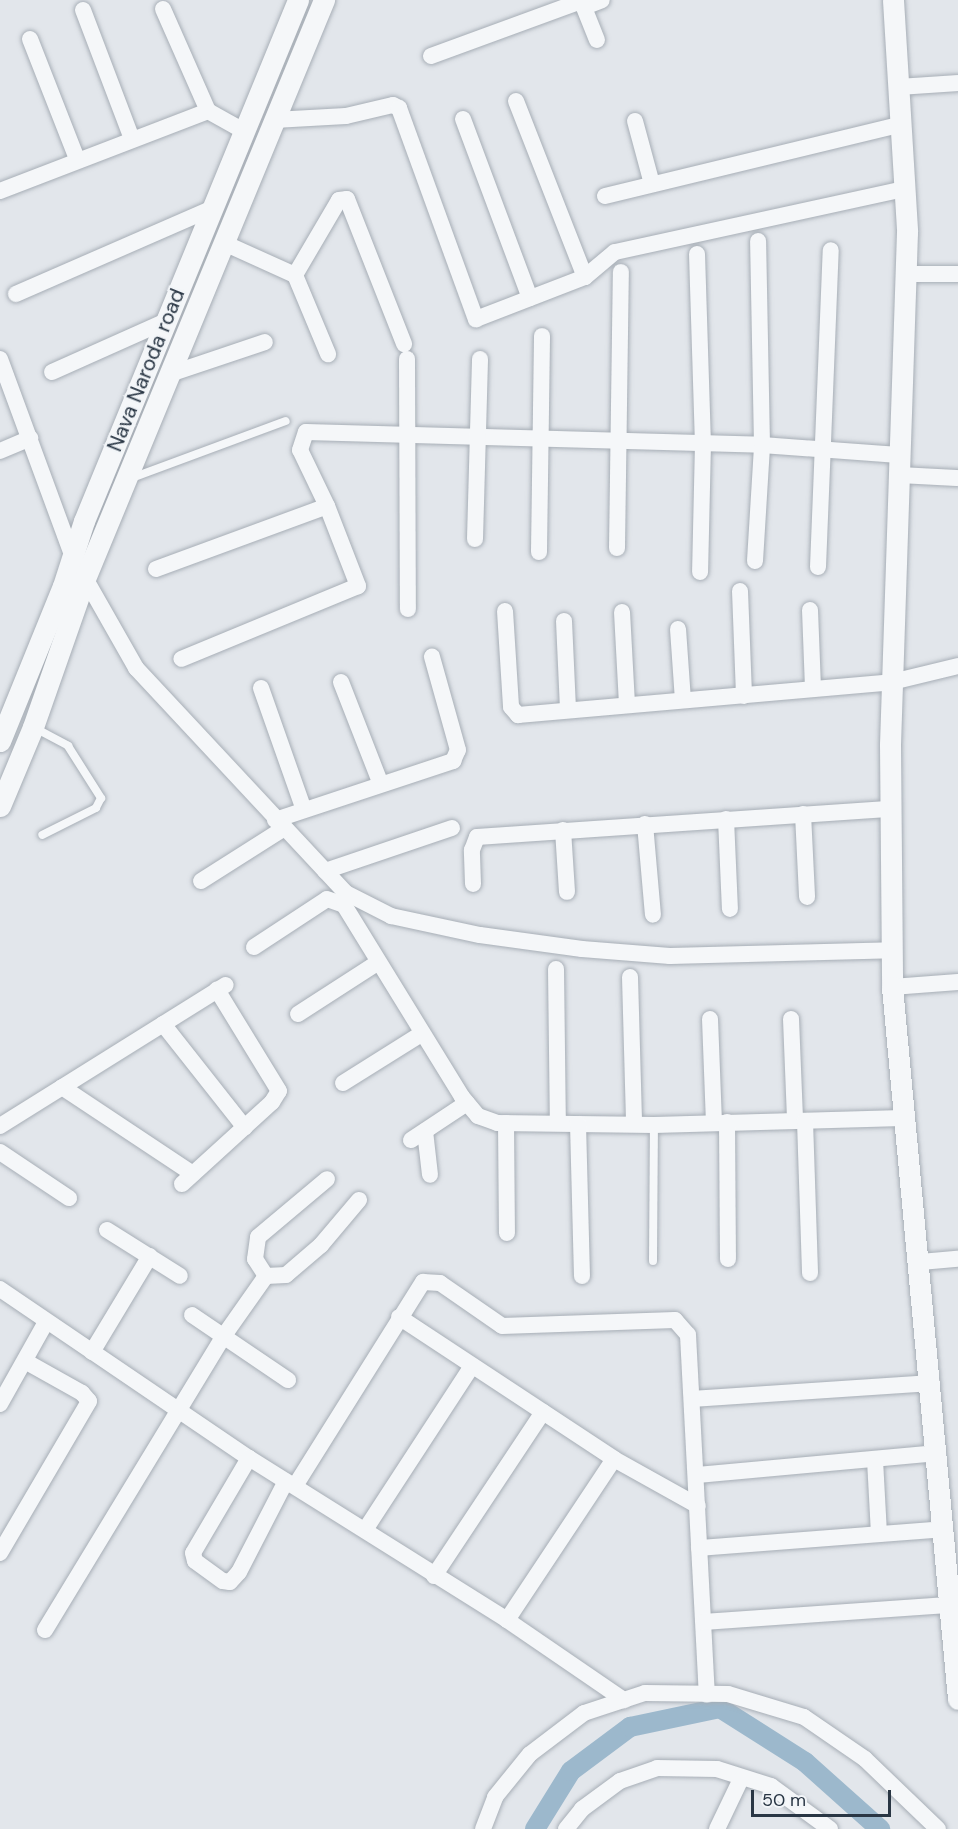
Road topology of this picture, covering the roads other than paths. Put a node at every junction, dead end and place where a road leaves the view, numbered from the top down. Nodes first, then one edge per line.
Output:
1 (298, 0) edge
2 (324, 0) edge
3 (602, 0) edge
4 (893, 0) edge
5 (582, 3) edge
6 (163, 9) dead end
7 (83, 10) dead end
8 (30, 39) dead end
9 (597, 40) dead end
10 (431, 56) dead end
11 (958, 83) edge
12 (899, 87) junction
13 (516, 101) dead end
14 (208, 111) junction
15 (463, 119) dead end
16 (274, 120) junction
17 (635, 121) dead end
18 (899, 125) junction
19 (244, 131) junction
20 (132, 139) junction
21 (77, 159) junction
22 (652, 184) junction
23 (904, 189) junction
24 (0, 191) edge
25 (605, 196) dead end
26 (213, 207) junction
27 (758, 241) dead end
28 (224, 243) junction
29 (831, 250) dead end
30 (697, 254) dead end
31 (621, 272) dead end
32 (905, 274) junction
33 (958, 274) edge
34 (295, 275) junction
35 (585, 277) junction
36 (16, 294) dead end
37 (530, 298) junction
38 (166, 321) junction
39 (542, 336) dead end
40 (265, 342) dead end
41 (328, 354) dead end
42 (0, 359) edge
43 (480, 359) dead end
44 (52, 372) dead end
45 (170, 374) junction
46 (286, 421) dead end
47 (410, 435) junction
48 (30, 438) junction
49 (478, 438) junction
50 (542, 438) junction
51 (620, 442) junction
52 (703, 443) junction
53 (762, 446) junction
54 (825, 449) junction
55 (0, 451) edge
56 (899, 465) junction
57 (958, 478) edge
58 (126, 480) junction
59 (327, 506) junction
60 (475, 539) dead end
61 (617, 548) dead end
62 (539, 552) dead end
63 (73, 557) junction
64 (755, 561) dead end
65 (818, 567) dead end
66 (156, 569) dead end
67 (700, 572) dead end
68 (84, 581) junction
69 (740, 591) dead end
70 (408, 609) dead end
71 (810, 610) dead end
72 (505, 611) dead end
73 (622, 612) dead end
74 (564, 621) dead end
75 (678, 629) dead end
76 (432, 657) dead end
77 (181, 659) dead end
78 (958, 666) edge
79 (341, 682) dead end
80 (892, 682) junction
81 (261, 688) dead end
82 (813, 689) junction
83 (744, 696) junction
84 (683, 700) junction
85 (627, 704) junction
86 (568, 710) junction
87 (33, 727) junction
88 (0, 741) edge
89 (380, 782) junction
90 (0, 806) edge
91 (891, 809) junction
92 (304, 810) junction
93 (803, 814) junction
94 (726, 819) junction
95 (645, 824) junction
96 (279, 825) junction
97 (452, 828) dead end
98 (563, 830) junction
99 (42, 836) dead end
100 (325, 871) junction
101 (201, 881) dead end
102 (473, 884) dead end
103 (567, 892) dead end
104 (807, 897) dead end
105 (730, 909) dead end
106 (653, 915) dead end
107 (254, 947) dead end
108 (892, 950) junction
109 (377, 963) junction
110 (556, 969) dead end
111 (630, 977) dead end
112 (958, 982) edge
113 (892, 987) junction
114 (298, 1014) dead end
115 (710, 1019) dead end
116 (791, 1019) dead end
117 (163, 1024) junction
118 (422, 1034) junction
119 (343, 1083) dead end
120 (62, 1087) junction
121 (467, 1103) junction
122 (903, 1118) junction
123 (800, 1120) junction
124 (506, 1123) junction
125 (558, 1123) junction
126 (721, 1123) junction
127 (578, 1124) junction
128 (634, 1124) junction
129 (654, 1125) junction
130 (0, 1126) edge
131 (245, 1128) junction
132 (0, 1152) edge
133 (430, 1175) dead end
134 (327, 1179) dead end
135 (69, 1198) dead end
136 (359, 1200) dead end
137 (107, 1230) dead end
138 (507, 1233) dead end
139 (150, 1256) junction
140 (728, 1259) dead end
141 (958, 1259) edge
142 (653, 1260) dead end
143 (920, 1262) junction
144 (810, 1273) dead end
145 (180, 1276) dead end
146 (266, 1276) junction
147 (582, 1276) dead end
148 (0, 1289) edge
149 (192, 1315) dead end
150 (399, 1317) junction
151 (46, 1323) junction
152 (223, 1337) junction
153 (92, 1352) junction
154 (25, 1361) junction
155 (472, 1366) junction
156 (288, 1380) dead end
157 (931, 1383) junction
158 (692, 1399) junction
159 (0, 1404) edge
160 (181, 1409) junction
161 (543, 1412) junction
162 (938, 1454) junction
163 (249, 1458) junction
164 (614, 1459) junction
165 (875, 1460) junction
166 (697, 1475) junction
167 (290, 1484) junction
168 (698, 1506) junction
169 (944, 1529) junction
170 (365, 1530) junction
171 (879, 1534) junction
172 (699, 1548) junction
173 (0, 1553) edge
174 (434, 1576) junction
175 (953, 1609) edge
176 (507, 1620) junction
177 (704, 1622) junction
178 (45, 1630) dead end
179 (707, 1694) junction
180 (958, 1699) edge
181 (624, 1700) junction
182 (741, 1779) junction
183 (483, 1829) edge
184 (566, 1829) edge
185 (717, 1829) edge
186 (830, 1829) edge
187 (938, 1829) edge

1 - 19 street, Nava Naroda road
2 - 16 street
3 - 5 street
4 - 12 street
5 - 9 street
5 - 10 street
6 - 14 street
7 - 20 street
8 - 21 street
11 - 12 street
12 - 18 street
13 - 35 street
14 - 19 street
14 - 20 street
15 - 37 street
16 - 28 street
16 - 37 street
17 - 22 street
18 - 22 street
18 - 23 street
19 - 26 street, Nava Naroda road
20 - 21 street
21 - 24 street
22 - 25 street
23 - 32 street
23 - 35 street
26 - 36 street
26 - 38 street, Nava Naroda road
27 - 53 street
28 - 34 street
28 - 45 street
29 - 54 street
30 - 52 street
31 - 51 street
32 - 33 street
32 - 56 street
34 - 41 street
34 - 47 street
35 - 37 street
38 - 44 street
38 - 63 street, Nava Naroda road
39 - 50 street
40 - 45 street
42 - 48 street
43 - 49 street
45 - 58 street
46 - 58 lane
47 - 49 street
47 - 59 street
47 - 70 street
48 - 55 street
48 - 63 street
49 - 50 street
49 - 60 street
50 - 51 street
50 - 62 street
51 - 52 street
51 - 61 street
52 - 53 street
52 - 67 street
53 - 54 street
53 - 64 street
54 - 56 street
54 - 65 street
56 - 57 street
56 - 80 street
58 - 68 street
59 - 66 street
59 - 77 street
63 - 68 street
63 - 88 street, Nava Naroda road
68 - 87 street
68 - 96 street
69 - 83 street
71 - 82 street
72 - 86 street
73 - 85 street
74 - 86 street
75 - 84 street
76 - 89 street
78 - 80 street
79 - 89 street
80 - 82 street
80 - 91 street
81 - 92 street
82 - 83 street
83 - 84 street
84 - 85 street
85 - 86 street
87 - 90 street
87 - 99 lane
89 - 92 street
91 - 93 street
91 - 108 street
92 - 96 street
93 - 94 street
93 - 104 street
94 - 95 street
94 - 105 street
95 - 98 street
95 - 106 street
96 - 100 street
96 - 101 street
97 - 100 street
98 - 102 street
98 - 103 street
100 - 108 street
107 - 109 street
108 - 113 street
109 - 114 street
109 - 118 street
110 - 125 street
111 - 128 street
112 - 113 street
113 - 122 street
115 - 126 street
116 - 123 street
117 - 120 street
117 - 131 street
117 - 131 street
118 - 119 street
118 - 121 street
120 - 130 street
120 - 131 street
121 - 124 street
121 - 133 street
122 - 123 street
122 - 143 street
123 - 126 street
123 - 144 street
124 - 125 street
124 - 138 street
125 - 127 street
126 - 129 street
126 - 140 street
127 - 128 street
127 - 147 street
128 - 129 street
129 - 142 lane
132 - 135 street
134 - 146 street
136 - 146 street
137 - 139 street
139 - 145 street
139 - 153 street
141 - 143 street
143 - 157 street
146 - 152 street
148 - 151 street
149 - 152 street
150 - 155 street
150 - 158 street
150 - 167 street
151 - 153 street
151 - 154 street
152 - 156 street
152 - 160 street
153 - 160 street
154 - 159 street
154 - 173 street
155 - 161 street
155 - 170 street
157 - 158 street
157 - 162 street
158 - 166 street
160 - 163 street
160 - 178 street
161 - 164 street
161 - 174 street
162 - 165 street
162 - 169 street
163 - 167 street
163 - 167 street
164 - 168 street
164 - 176 street
165 - 166 street
165 - 171 street
166 - 168 street
167 - 170 street
168 - 172 street
169 - 171 street
169 - 175 street
170 - 174 street
171 - 172 street
172 - 177 street
174 - 176 street
175 - 177 street
175 - 180 street
176 - 181 street
177 - 179 street
179 - 181 street
179 - 187 street
181 - 183 street
182 - 184 street
182 - 185 street
182 - 186 street

